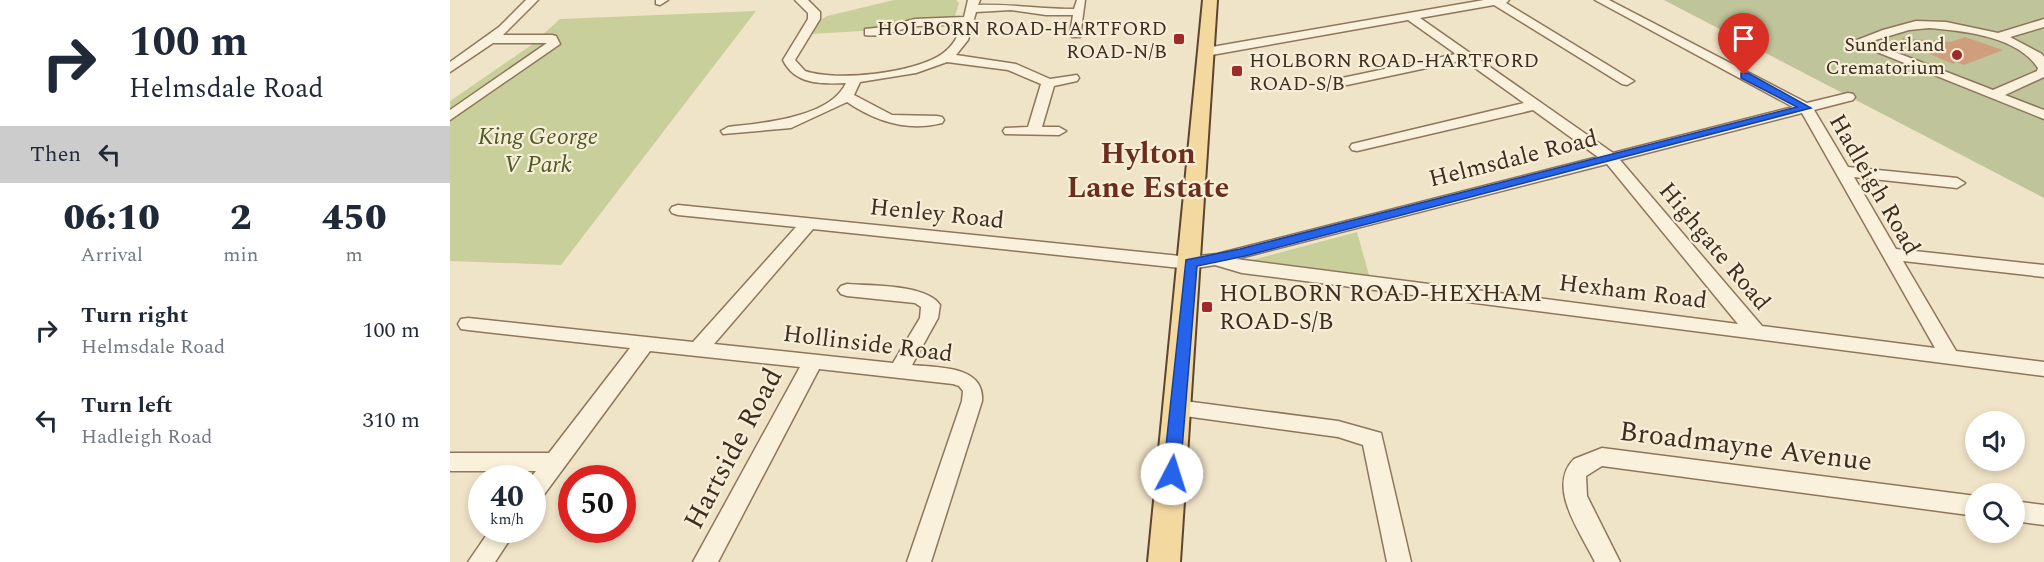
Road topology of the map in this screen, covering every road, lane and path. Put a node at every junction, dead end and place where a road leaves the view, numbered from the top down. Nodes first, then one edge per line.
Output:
1 (532, 0) edge
2 (801, 0) edge
3 (1210, 0) edge
4 (1601, 0) edge
5 (1499, 1) edge
6 (1080, 6) edge
7 (971, 10) edge
8 (1410, 16) junction
9 (2044, 23) edge
10 (869, 32) dead end
11 (1076, 34) dead end
12 (1875, 37) junction
13 (1997, 37) junction
14 (491, 39) junction
15 (1206, 52) junction
16 (1465, 56) junction
17 (945, 58) junction
18 (450, 68) edge
19 (2044, 68) edge
20 (855, 78) junction
21 (1072, 78) dead end
22 (1347, 81) dead end
23 (1627, 81) dead end
24 (1048, 83) junction
25 (2008, 88) junction
26 (1994, 95) junction
27 (847, 96) junction
28 (1848, 97) dead end
29 (1535, 105) junction
30 (1806, 108) junction
31 (2044, 115) edge
32 (450, 116) edge
33 (937, 120) dead end
34 (728, 131) dead end
35 (1010, 131) dead end
36 (1034, 131) junction
37 (1059, 131) dead end
38 (1357, 147) dead end
39 (1610, 158) junction
40 (1842, 171) junction
41 (1957, 183) dead end
42 (678, 210) dead end
43 (808, 224) junction
44 (1889, 254) junction
45 (1217, 259) junction
46 (1190, 263) junction
47 (2044, 271) edge
48 (847, 290) dead end
49 (468, 324) dead end
50 (1756, 332) junction
51 (645, 343) junction
52 (698, 349) junction
53 (1950, 357) junction
54 (813, 362) junction
55 (2044, 369) edge
56 (898, 371) junction
57 (1177, 408) junction
58 (450, 462) edge
59 (555, 462) junction
60 (546, 474) edge
61 (1965, 505) edge
62 (2025, 512) edge
63 (2044, 515) edge
64 (494, 543) edge
65 (480, 562) edge
66 (705, 562) edge
67 (919, 562) edge
68 (1164, 562) edge
69 (1399, 562) edge
70 (1608, 562) edge

1 - 14 street
2 - 20 street
3 - 15 main road
4 - 30 street, Hadleigh Road
5 - 8 street
5 - 23 street
6 - 7 street
6 - 11 street
7 - 10 street
7 - 17 street
8 - 15 street
8 - 16 street, Highgate Road
9 - 13 street
12 - 13 street
12 - 25 street
12 - 26 street
13 - 19 street
14 - 18 street
14 - 32 street
15 - 46 main road
16 - 22 street
16 - 29 street, Highgate Road
17 - 20 street
17 - 24 street
19 - 25 street
20 - 27 street
21 - 24 street
24 - 36 street
25 - 26 street
26 - 31 street
27 - 33 street
27 - 34 street
28 - 30 street, Helmsdale Road
29 - 38 street
29 - 39 street, Highgate Road
30 - 39 street, Helmsdale Road
30 - 40 street, Hadleigh Road
35 - 36 street
36 - 37 street
39 - 45 street, Helmsdale Road
39 - 50 street, Highgate Road
40 - 41 street
40 - 44 street, Hadleigh Road
42 - 43 street, Henley Road
43 - 46 street, Henley Road
43 - 52 street
44 - 47 street
44 - 53 street, Hadleigh Road
45 - 46 street, Helmsdale Road
45 - 50 street, Hexham Road
46 - 57 main road
48 - 56 street
49 - 51 street, Hollinside Road
50 - 53 street, Hexham Road
51 - 52 street, Hollinside Road
51 - 59 street
52 - 54 street, Hollinside Road
53 - 55 street, Hexham Road
54 - 56 street, Hollinside Road
54 - 66 street, Hartside Road
56 - 67 street, Hollinside Road
57 - 68 main road
57 - 69 street
58 - 59 street
59 - 60 street
61 - 70 street, Broadmayne Avenue
62 - 63 street
64 - 65 street

